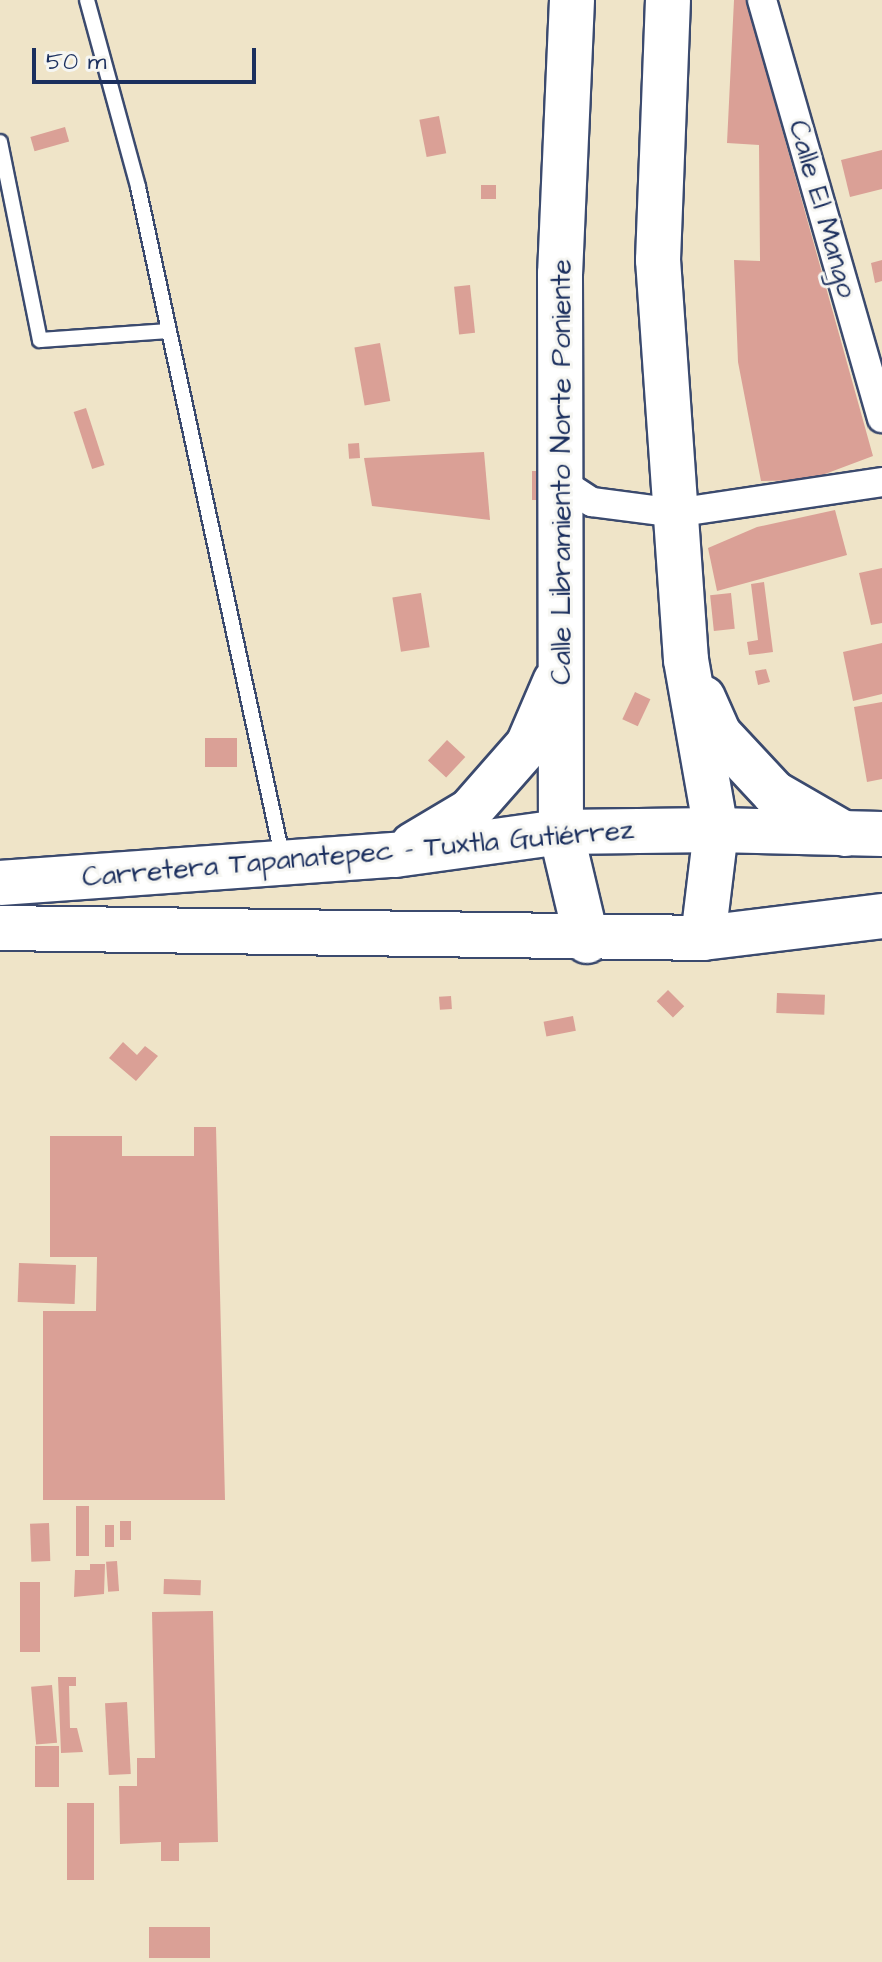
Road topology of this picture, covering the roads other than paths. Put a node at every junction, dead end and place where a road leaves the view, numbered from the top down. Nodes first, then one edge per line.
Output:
1 (87, 0) edge
2 (572, 0) edge
3 (668, 0) edge
4 (762, 0) edge
5 (0, 142) edge
6 (169, 331) junction
7 (882, 418) edge
8 (561, 482) junction
9 (882, 482) edge
10 (675, 513) junction
11 (686, 660) junction
12 (562, 665) junction
13 (716, 830) junction
14 (561, 832) junction
15 (863, 834) edge
16 (395, 855) junction
17 (283, 860) junction
18 (0, 883) edge
19 (882, 916) edge
20 (0, 928) edge
21 (703, 938) junction
22 (587, 941) junction

1 - 6 lane
2 - 8 main road, Calle Libramiento Norte Poniente
3 - 10 main road
4 - 7 street, Calle El Mango
5 - 6 lane
6 - 17 lane
8 - 10 street
8 - 12 main road, Calle Libramiento Norte Poniente
9 - 10 street
10 - 11 main road
11 - 13 main road
11 - 15 main road
12 - 14 main road, Calle Libramiento Norte Poniente
12 - 16 main road
13 - 14 main road, Carretera Tapanatepec - Tuxtla Gutiérrez
13 - 15 main road, Carretera Tapanatepec - Tuxtla Gutiérrez
13 - 21 main road
14 - 16 main road, Carretera Tapanatepec - Tuxtla Gutiérrez
14 - 22 main road, Calle Libramiento Norte Poniente
16 - 17 main road, Carretera Tapanatepec - Tuxtla Gutiérrez
17 - 18 main road, Carretera Tapanatepec - Tuxtla Gutiérrez
19 - 21 main road, Carretera Tapanatepec - Tuxtla Gutiérrez
20 - 22 main road, Carretera Tapanatepec - Tuxtla Gutiérrez
21 - 22 main road, Carretera Tapanatepec - Tuxtla Gutiérrez

